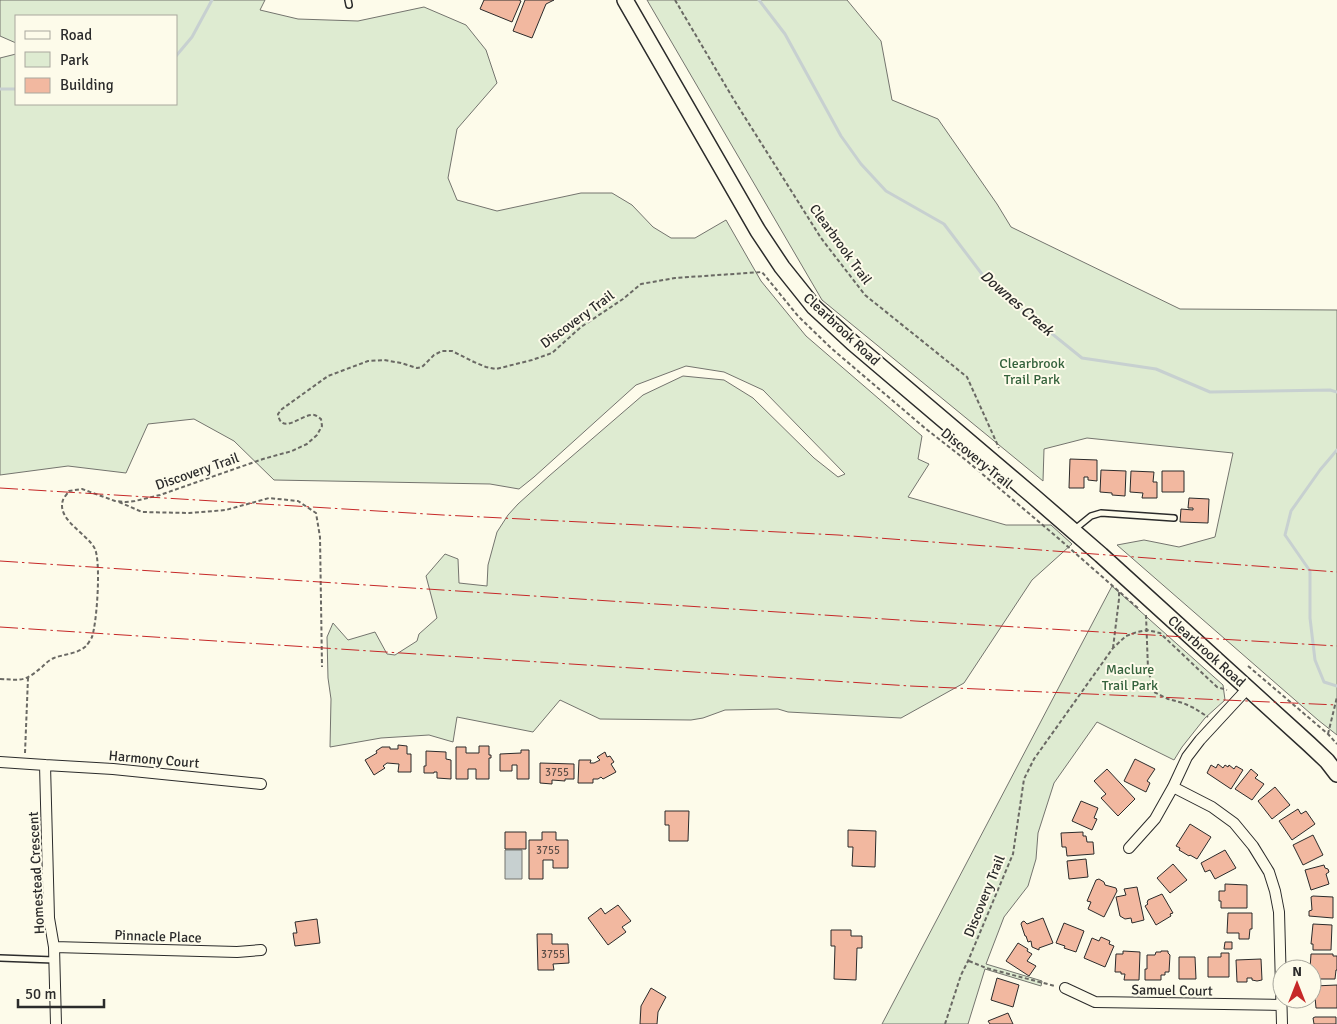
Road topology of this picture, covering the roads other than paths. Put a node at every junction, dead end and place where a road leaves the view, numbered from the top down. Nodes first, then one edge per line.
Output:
1 (625, 0) edge
2 (1174, 518) dead end
3 (1073, 531) junction
4 (1248, 688) junction
5 (0, 762) edge
6 (45, 765) junction
7 (1337, 774) edge
8 (261, 784) dead end
9 (1173, 787) junction
10 (1129, 848) dead end
11 (54, 947) junction
12 (261, 950) dead end
13 (0, 958) edge
14 (1280, 959) edge
15 (54, 960) junction
16 (1065, 988) road end
17 (1272, 1005) edge
18 (1281, 1009) edge
19 (56, 1024) edge
20 (1282, 1024) edge

1 - 3 main road, Clearbrook Road
2 - 3 lane
3 - 4 main road, Clearbrook Road
4 - 7 main road, Clearbrook Road
4 - 9 street
5 - 6 street
6 - 8 street, Harmony Court
6 - 11 street, Homestead Crescent
9 - 10 street
9 - 14 street
11 - 12 street, Pinnacle Place
11 - 15 street, Homestead Crescent
13 - 15 lane
15 - 19 street, Homestead Crescent
16 - 17 street, Samuel Court
18 - 20 street

